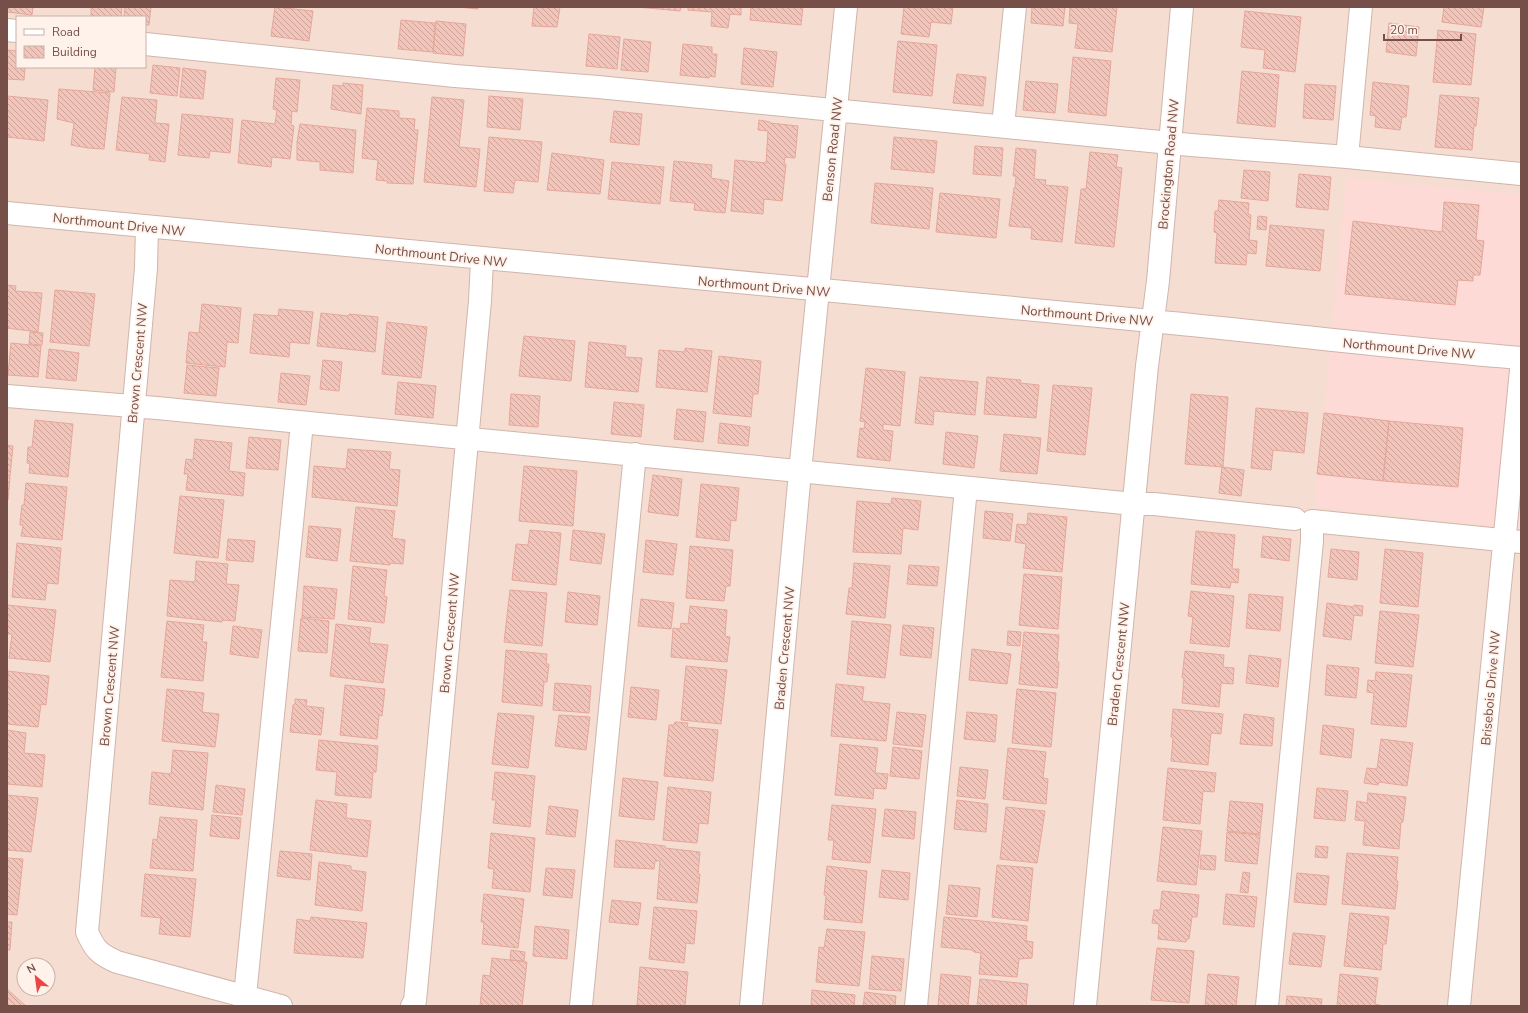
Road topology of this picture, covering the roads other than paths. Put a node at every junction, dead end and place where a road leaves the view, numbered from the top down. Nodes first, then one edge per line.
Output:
1 (846, 7) edge
2 (1014, 7) edge
3 (1182, 7) edge
4 (1361, 7) edge
5 (146, 44) edge
6 (836, 110) junction
7 (1003, 126) junction
8 (1169, 143) junction
9 (1347, 157) junction
10 (1521, 174) edge
11 (7, 213) edge
12 (147, 226) junction
13 (482, 260) junction
14 (818, 290) junction
15 (1152, 321) junction
16 (1521, 358) edge
17 (1521, 370) edge
18 (7, 396) edge
19 (133, 406) junction
20 (302, 423) junction
21 (467, 439) junction
22 (635, 454) junction
23 (800, 472) junction
24 (966, 488) junction
25 (1134, 504) junction
26 (1295, 519) dead end
27 (1513, 541) edge
28 (245, 996) junction
29 (281, 1006) edge
30 (412, 1006) edge
31 (581, 1006) edge
32 (751, 1006) edge
33 (916, 1006) edge
34 (1085, 1006) edge
35 (1267, 1006) edge
36 (1459, 1006) edge

1 - 6 street, Benson Road NW
2 - 7 street
3 - 8 street, Brockington Road NW
4 - 9 street
5 - 6 street
6 - 7 street
6 - 14 street, Benson Road NW
7 - 8 street
8 - 9 street
8 - 15 street, Brockington Road NW
9 - 10 street
11 - 12 street, Northmount Drive NW
12 - 13 street, Northmount Drive NW
12 - 19 street, Brown Crescent NW
13 - 14 street, Northmount Drive NW
13 - 21 street, Brown Crescent NW
14 - 15 street, Northmount Drive NW
14 - 23 street, Braden Crescent NW
15 - 16 street, Northmount Drive NW
15 - 25 street, Braden Crescent NW
17 - 27 street, Brisebois Drive NW
18 - 19 street
19 - 20 street
19 - 28 street, Brown Crescent NW
20 - 21 street
20 - 28 street
21 - 22 street
21 - 30 street, Brown Crescent NW
22 - 23 street
22 - 31 street
23 - 24 street
23 - 32 street, Braden Crescent NW
24 - 25 street
24 - 33 street
25 - 26 street
25 - 34 street, Braden Crescent NW
27 - 35 street
27 - 36 street, Brisebois Drive NW
28 - 29 street, Brown Crescent NW

